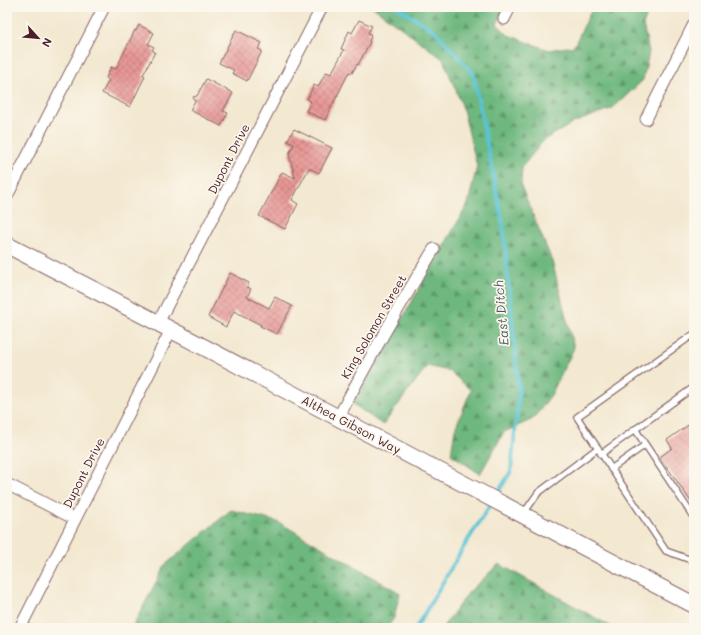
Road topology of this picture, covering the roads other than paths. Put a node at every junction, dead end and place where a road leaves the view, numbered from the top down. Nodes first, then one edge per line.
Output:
1 (104, 7) edge
2 (322, 7) edge
3 (510, 7) edge
4 (504, 19) dead end
5 (694, 24) edge
6 (646, 119) dead end
7 (7, 196) edge
8 (7, 245) edge
9 (434, 249) dead end
10 (165, 327) junction
11 (694, 334) edge
12 (694, 387) edge
13 (338, 418) junction
14 (635, 430) junction
15 (646, 445) junction
16 (599, 451) junction
17 (611, 469) junction
18 (7, 484) edge
19 (523, 515) junction
20 (694, 518) edge
21 (76, 519) junction
22 (694, 561) edge
23 (694, 605) edge
24 (20, 628) edge

1 - 7 street
2 - 10 street, Dupont Drive
3 - 4 street
5 - 6 street
8 - 10 street, Althea Gibson Way
9 - 13 street, King Solomon Street
10 - 13 street, Althea Gibson Way
10 - 21 street, Dupont Drive
11 - 16 lane
12 - 14 lane
13 - 19 street, Althea Gibson Way
14 - 15 lane
14 - 16 lane
15 - 17 lane
15 - 20 lane
16 - 17 lane
16 - 19 lane
17 - 22 lane
18 - 21 street
19 - 23 street, Althea Gibson Way
21 - 24 street, Dupont Drive

